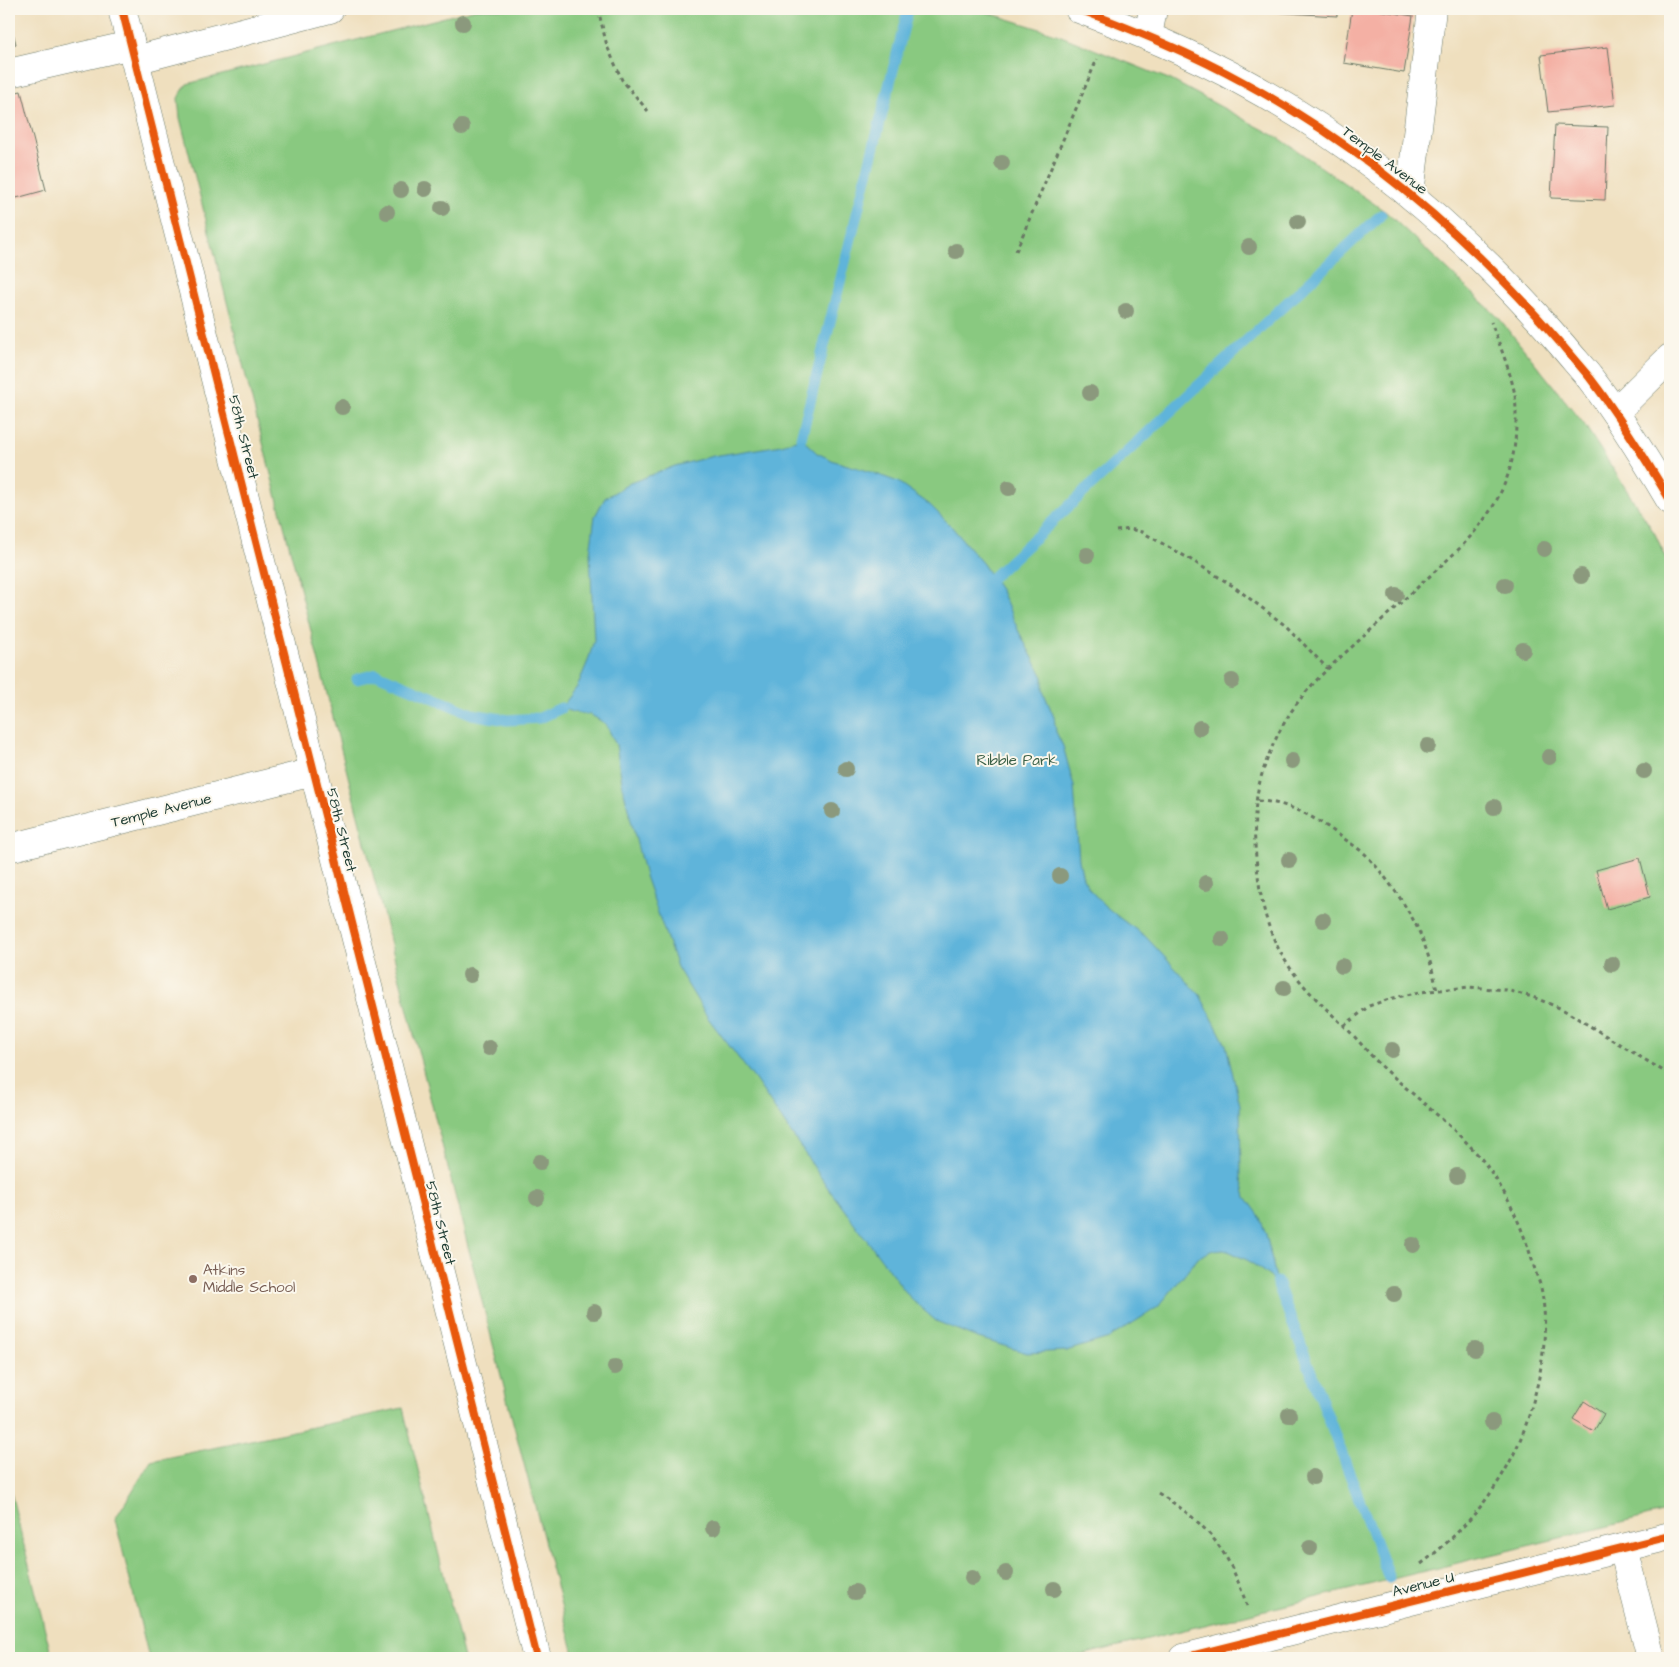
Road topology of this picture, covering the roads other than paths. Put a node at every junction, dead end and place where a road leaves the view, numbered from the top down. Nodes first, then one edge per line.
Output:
1 (122, 9) edge
2 (330, 9) edge
3 (1079, 9) edge
4 (1153, 9) edge
5 (1432, 9) edge
6 (1148, 36) junction
7 (133, 53) junction
8 (9, 73) edge
9 (1410, 194) junction
10 (1670, 358) edge
11 (1615, 412) junction
12 (1670, 500) edge
13 (314, 772) junction
14 (9, 848) edge
15 (1670, 1536) edge
16 (1623, 1548) junction
17 (537, 1658) edge
18 (1183, 1658) edge
19 (1651, 1658) edge

1 - 7 street, 58th Street
2 - 7 street
3 - 6 street, Temple Avenue
4 - 6 street
5 - 9 street
6 - 9 street, Temple Avenue
7 - 8 street
7 - 13 street, 58th Street
9 - 11 street, Temple Avenue
10 - 11 street
11 - 12 street, Temple Avenue
13 - 14 street, Temple Avenue
13 - 17 street, 58th Street
15 - 16 street, Avenue U
16 - 18 street, Avenue U
16 - 19 street

